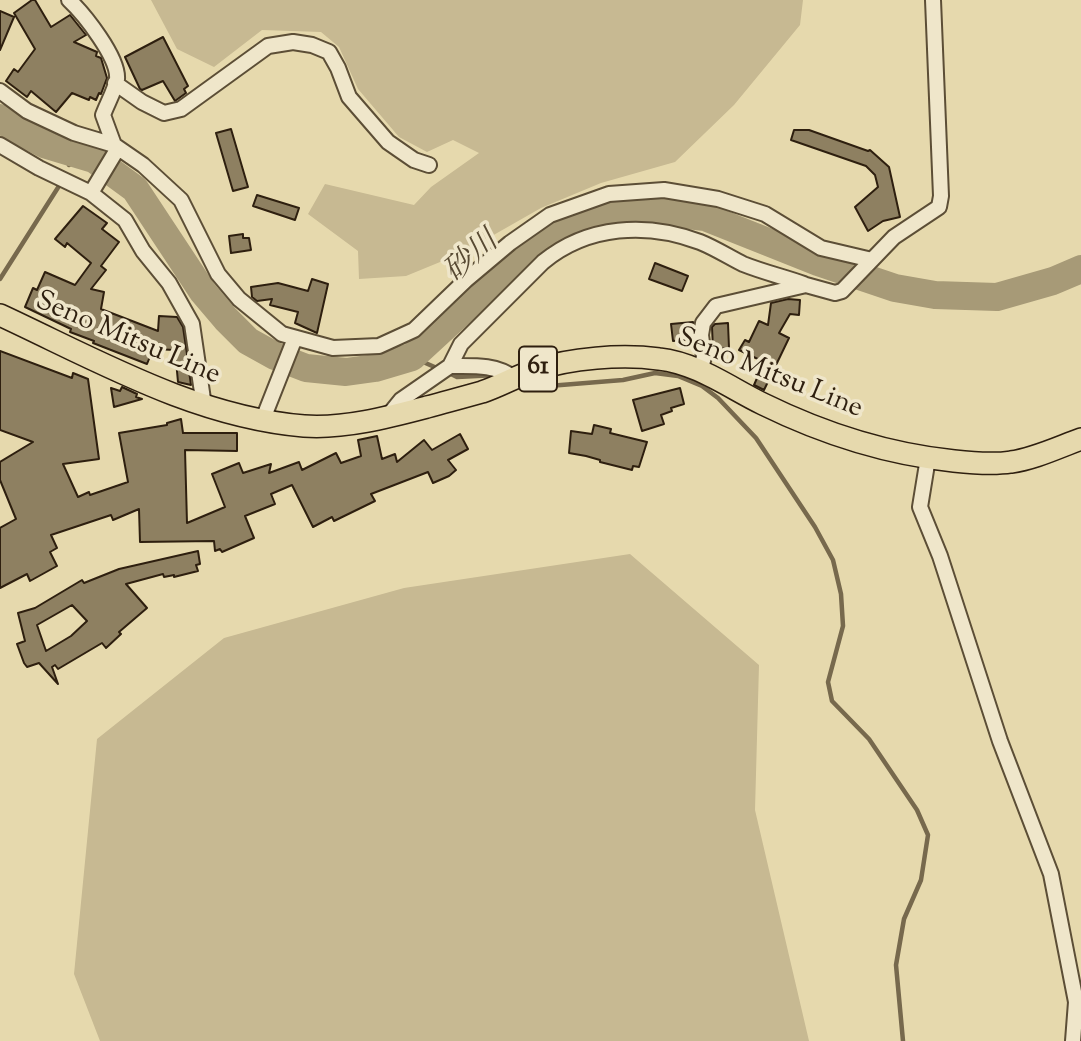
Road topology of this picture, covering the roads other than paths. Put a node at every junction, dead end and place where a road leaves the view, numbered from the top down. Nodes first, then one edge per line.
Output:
1 (69, 0) edge
2 (933, 0) edge
3 (115, 83) junction
4 (0, 91) edge
5 (0, 145) edge
6 (116, 146) junction
7 (429, 164) dead end
8 (91, 193) junction
9 (872, 260) junction
10 (806, 285) junction
11 (0, 315) edge
12 (295, 338) junction
13 (450, 366) junction
14 (700, 372) junction
15 (514, 378) junction
16 (204, 406) junction
17 (388, 415) junction
18 (263, 419) junction
19 (1081, 439) edge
20 (928, 458) junction
21 (1073, 1041) edge

1 - 3 street
2 - 9 street
3 - 6 street
3 - 7 street
4 - 6 street
5 - 8 street
6 - 8 street
6 - 12 street
8 - 16 street
9 - 10 street
9 - 12 street
10 - 13 street
10 - 14 street
11 - 16 main road, Seno Mitsu Line / 61
12 - 18 street
13 - 15 street
13 - 17 street
14 - 15 main road, Seno Mitsu Line / 61
14 - 20 main road, Seno Mitsu Line / 61
15 - 17 main road, Seno Mitsu Line / 61
16 - 18 main road, Seno Mitsu Line / 61
17 - 18 main road, Seno Mitsu Line / 61
19 - 20 main road, Seno Mitsu Line / 61
20 - 21 street

